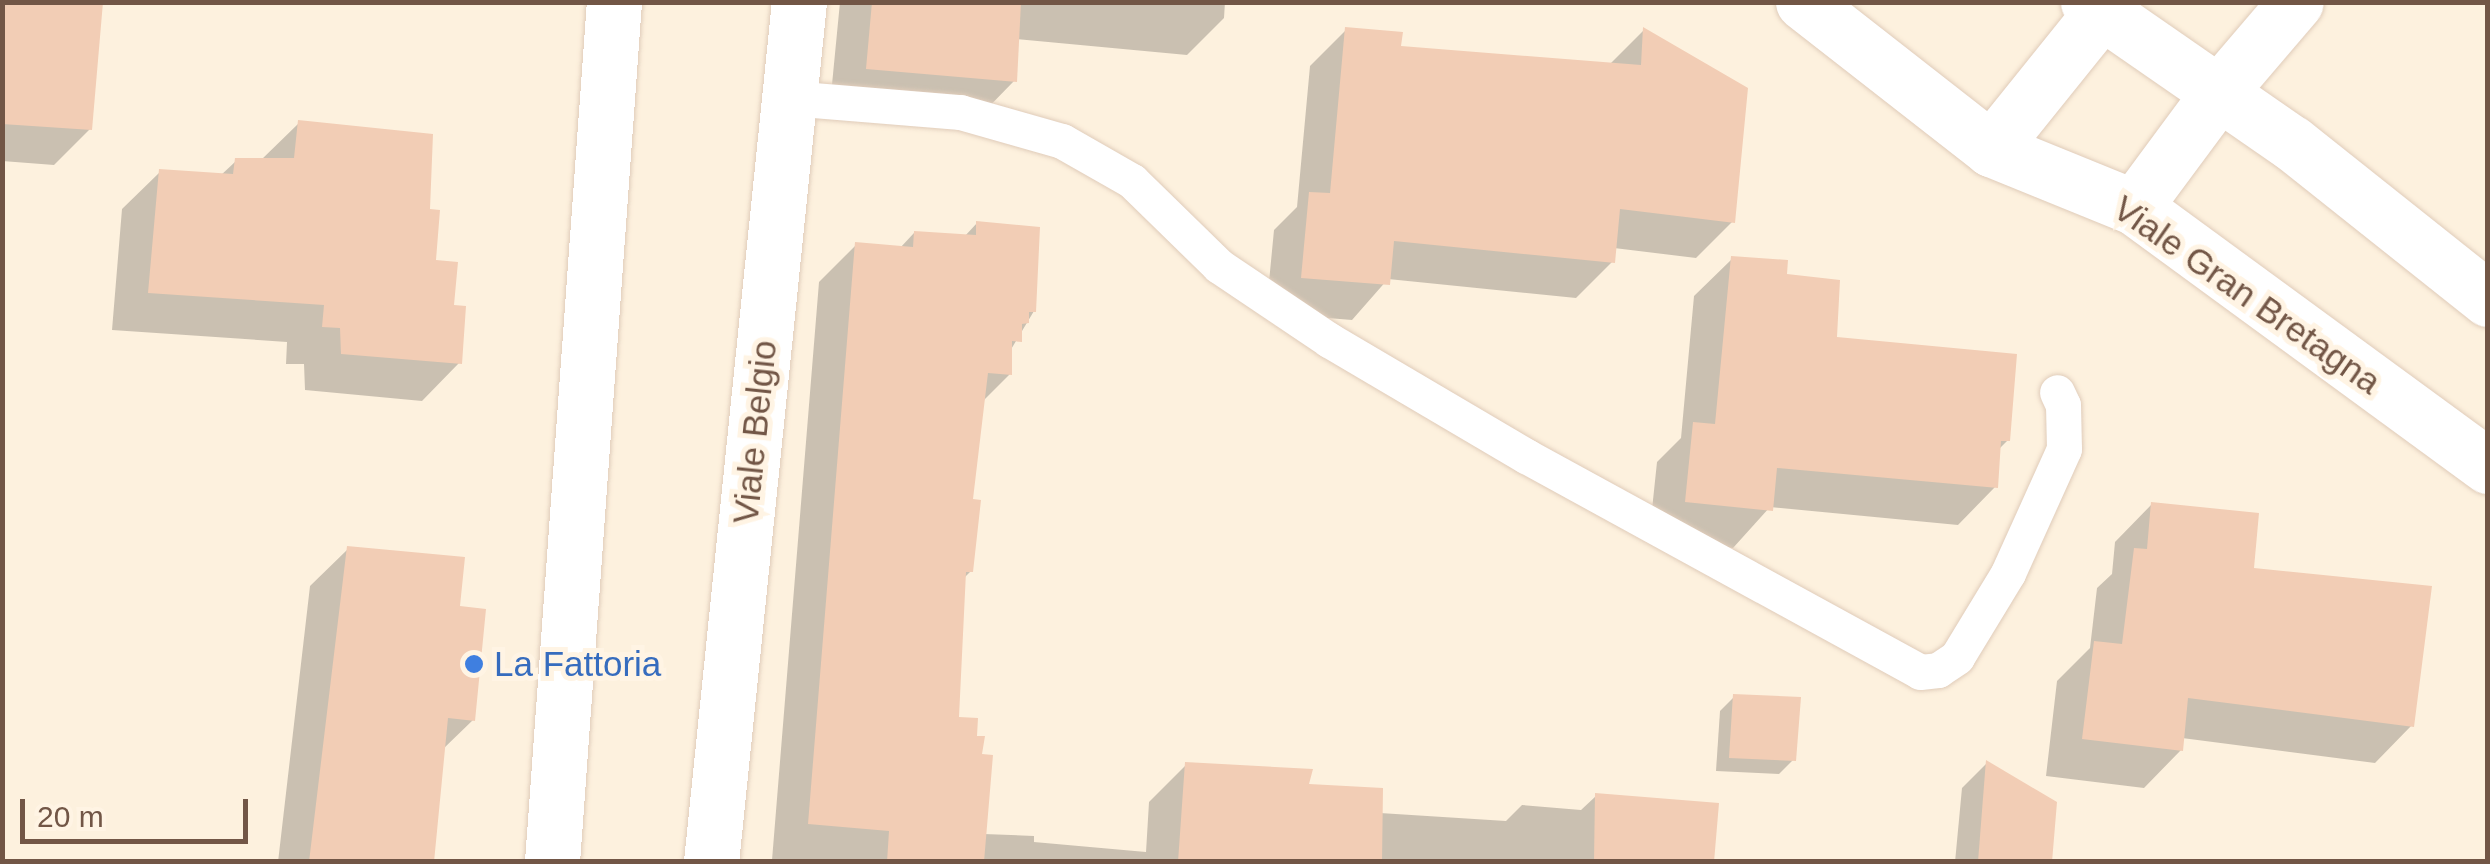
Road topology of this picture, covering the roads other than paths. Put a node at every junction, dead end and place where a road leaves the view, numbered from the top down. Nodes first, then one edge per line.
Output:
1 (614, 2) edge
2 (799, 2) edge
3 (1804, 2) edge
4 (2296, 2) edge
5 (2099, 5) edge
6 (2219, 92) junction
7 (789, 98) junction
8 (1991, 149) junction
9 (2134, 208) junction
10 (2488, 299) edge
11 (2057, 392) dead end
12 (2488, 466) edge
13 (552, 862) edge
14 (711, 862) edge

1 - 13 street
2 - 7 street, Viale Belgio
3 - 8 street, Viale Gran Bretagna
4 - 6 street
5 - 6 street
5 - 8 street
6 - 9 street
6 - 10 street
7 - 11 lane
7 - 14 street, Viale Belgio
8 - 9 street, Viale Gran Bretagna
9 - 12 street, Viale Gran Bretagna

